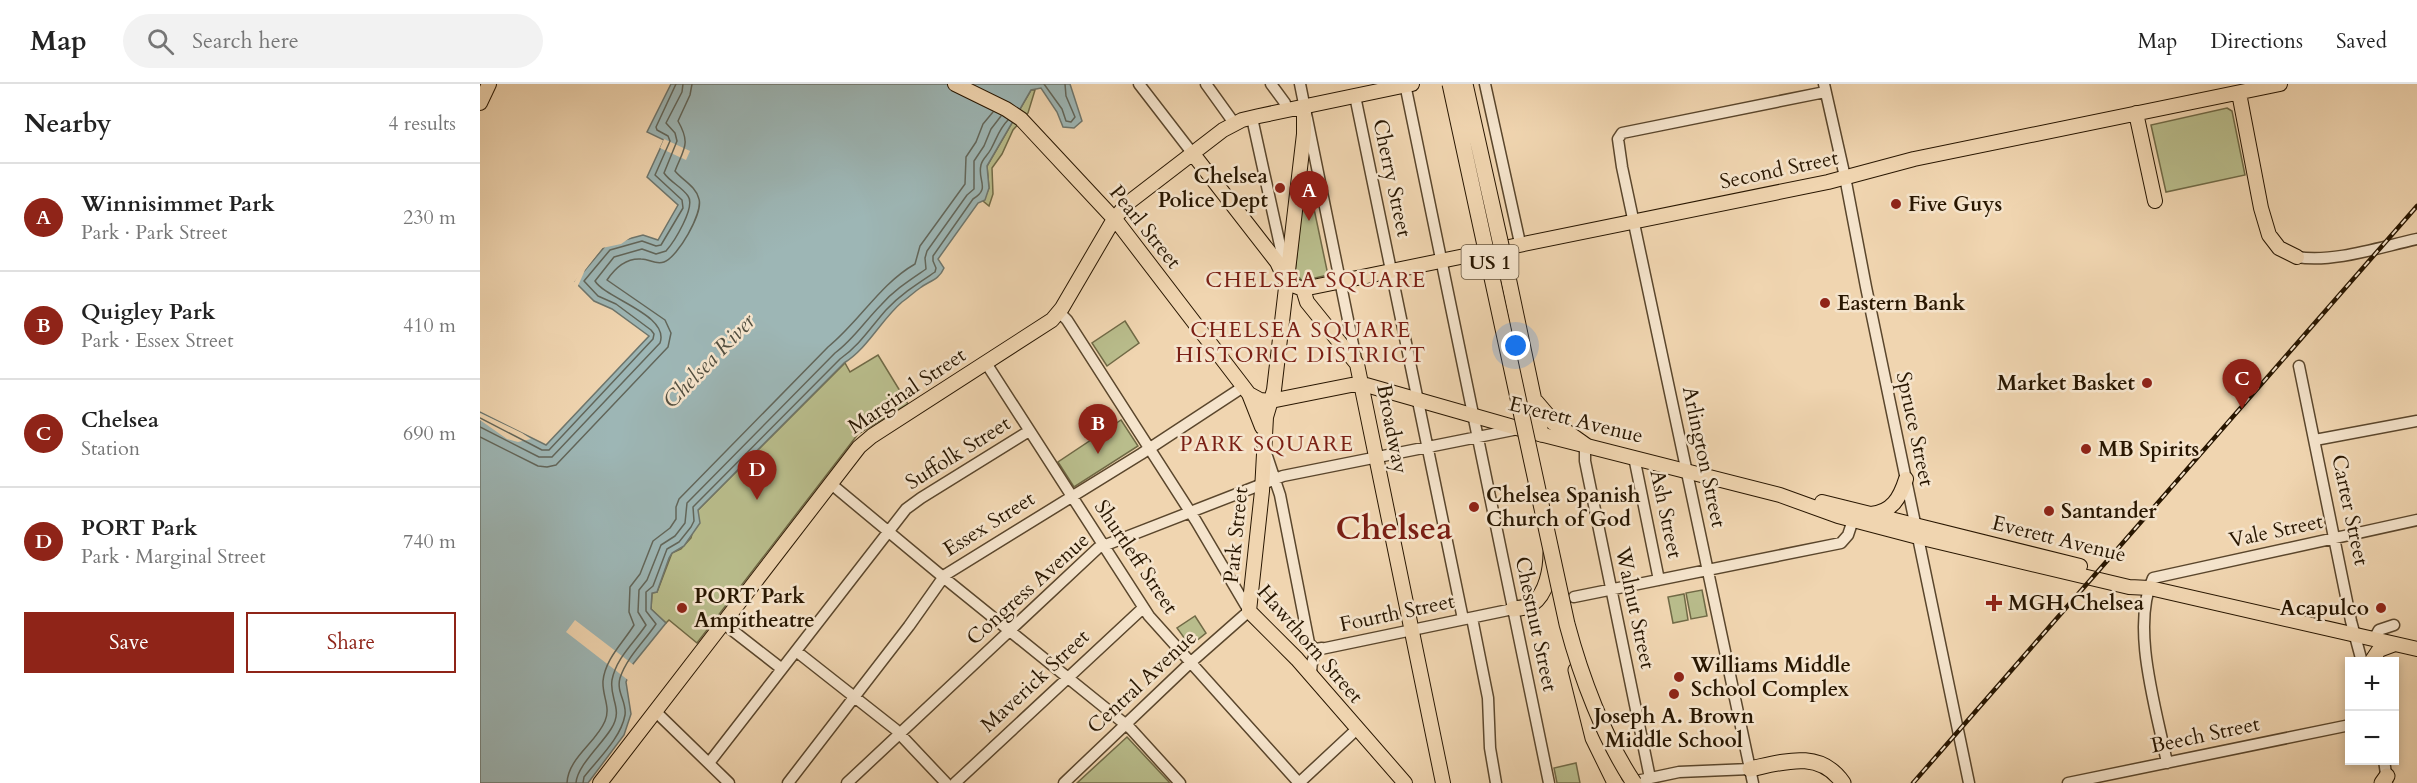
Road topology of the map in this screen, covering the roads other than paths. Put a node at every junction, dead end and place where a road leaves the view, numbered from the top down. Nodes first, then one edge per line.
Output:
1 (489, 84) edge
2 (955, 84) edge
3 (1139, 84) edge
4 (1206, 84) edge
5 (1271, 84) edge
6 (1300, 84) edge
7 (1465, 84) edge
8 (1485, 84) edge
9 (2280, 84) edge
10 (1407, 85) edge
11 (1825, 88) edge
12 (2239, 93) junction
13 (1355, 96) junction
14 (480, 103) edge
15 (1304, 107) junction
16 (1287, 110) junction
17 (2136, 113) junction
18 (1252, 118) junction
19 (1234, 123) junction
20 (1193, 154) junction
21 (1308, 161) junction
22 (1845, 177) junction
23 (2155, 201) dead end
24 (1114, 219) junction
25 (1634, 221) junction
26 (2417, 239) edge
27 (1520, 243) junction
28 (2297, 257) joint
29 (1442, 261) junction
30 (1392, 273) junction
31 (1340, 282) junction
32 (1287, 283) junction
33 (1303, 289) junction
34 (1059, 312) junction
35 (986, 363) junction
36 (1357, 364) junction
37 (2300, 366) dead end
38 (1361, 384) junction
39 (1531, 387) junction
40 (1246, 390) junction
41 (1418, 399) junction
42 (1271, 401) junction
43 (1473, 415) junction
44 (2417, 421) edge
45 (1520, 429) junction
46 (1029, 431) junction
47 (1541, 434) junction
48 (1478, 436) junction
49 (2314, 440) junction
50 (1265, 444) junction
51 (1586, 445) junction
52 (1428, 447) junction
53 (1149, 448) junction
54 (1376, 457) junction
55 (1634, 457) junction
56 (1688, 470) junction
57 (1906, 479) junction
58 (1269, 480) junction
59 (830, 483) junction
60 (1280, 495) junction
61 (1072, 496) junction
62 (1261, 500) junction
63 (1190, 512) junction
64 (1871, 514) junction
65 (1855, 515) junction
66 (2417, 520) edge
67 (1917, 531) junction
68 (888, 532) junction
69 (2334, 538) junction
70 (1549, 541) junction
71 (1103, 546) junction
72 (1709, 570) junction
73 (943, 577) junction
74 (1659, 580) junction
75 (2150, 588) junction
76 (1611, 590) junction
77 (1574, 597) dead end
78 (1143, 608) junction
79 (1513, 609) junction
80 (1249, 611) junction
81 (1467, 619) junction
82 (723, 623) junction
83 (2394, 625) dead end
84 (1412, 630) junction
85 (1009, 631) junction
86 (2355, 635) junction
87 (2374, 639) junction
88 (1309, 643) junction
89 (2396, 644) junction
90 (1322, 648) junction
91 (2417, 649) edge
92 (796, 651) junction
93 (1288, 651) junction
94 (2361, 657) edge
95 (2375, 657) edge
96 (1190, 663) junction
97 (782, 669) junction
98 (1312, 677) junction
99 (1067, 678) junction
100 (854, 697) junction
101 (655, 711) junction
102 (1125, 725) junction
103 (2345, 725) edge
104 (1357, 729) junction
105 (899, 734) junction
106 (709, 763) junction
107 (2167, 763) junction
108 (2385, 765) edge
109 (1751, 776) edge
110 (1650, 778) junction
111 (2387, 781) edge
112 (600, 783) edge
113 (729, 783) edge
114 (788, 783) edge
115 (847, 783) edge
116 (946, 783) edge
117 (955, 783) edge
118 (1064, 783) edge
119 (1180, 783) edge
120 (1299, 783) edge
121 (1405, 783) edge
122 (1443, 783) edge
123 (1496, 783) edge
124 (1548, 783) edge
125 (1615, 783) edge
126 (1627, 783) edge
127 (1635, 783) edge
128 (1843, 783) edge
129 (1969, 783) edge
130 (2068, 783) edge

1 - 14 main road
2 - 24 main road, Pearl Street
3 - 20 street
4 - 19 street
5 - 16 street
6 - 15 street
7 - 39 highway, bridge
8 - 27 street
9 - 12 main road, Second Street
10 - 13 main road
10 - 29 street, Chestnut Street
11 - 22 street, Spruce Street
11 - 25 street, Arlington Street
12 - 17 main road, Second Street
12 - 28 main road
13 - 15 main road
13 - 30 street, Cherry Street
15 - 16 main road
15 - 21 main road, Park Street
16 - 18 main road
17 - 22 main road, Second Street
17 - 23 main road
18 - 19 main road
18 - 32 street
19 - 20 main road, Marginal Street
20 - 24 main road, Marginal Street
20 - 32 main road
21 - 31 street, Broadway
21 - 32 main road, Park Street
22 - 25 main road, Second Street
22 - 57 street, Spruce Street
24 - 34 main road, Marginal Street
24 - 40 main road, Pearl Street
25 - 27 main road, Second Street
25 - 56 street, Arlington Street
26 - 28 street
27 - 29 main road, Second Street
29 - 30 main road, Second Street
29 - 43 street, Chestnut Street
30 - 31 main road, Second Street
30 - 41 street, Cherry Street
31 - 33 main road, Second Street
31 - 36 street, Broadway
32 - 33 main road
32 - 42 main road, Park Street
33 - 36 main road
34 - 35 main road, Marginal Street
34 - 53 street, Hawthorn Street
35 - 46 street, Shurtleff Street
35 - 59 main road, Marginal Street
36 - 38 main road, Broadway
37 - 49 street, Carter Street
38 - 41 main road, Everett Avenue
38 - 42 main road
38 - 54 main road, Broadway
39 - 47 highway
39 - 51 highway
40 - 42 main road
40 - 50 main road, Pearl Street
40 - 53 street, Essex Street
41 - 43 main road, Everett Avenue
41 - 52 street, Cherry Street
42 - 50 main road, Park Street
43 - 45 main road, Everett Avenue
43 - 48 street, Chestnut Street
44 - 49 street
45 - 47 main road, Everett Avenue
45 - 48 street, Congress Avenue
46 - 61 street, Shurtleff Street
46 - 68 street, Suffolk Street
47 - 51 main road, Everett Avenue
48 - 52 street, Congress Avenue
48 - 79 street, Chestnut Street
49 - 69 street, Carter Street
50 - 58 main road, Park Street
51 - 55 main road, Everett Avenue
51 - 76 street, Walnut Street
52 - 54 street, Congress Avenue
52 - 81 street, Cherry Street
53 - 61 street, Essex Street
53 - 63 street, Hawthorn Street
54 - 58 street, Congress Avenue
54 - 84 main road, Broadway
55 - 56 main road, Everett Avenue
55 - 74 street, Ash Street
56 - 65 main road, Everett Avenue
56 - 72 street, Arlington Street
57 - 64 main road
57 - 67 street, Spruce Street
58 - 60 street
58 - 62 main road, Park Street
58 - 63 street, Congress Avenue
59 - 68 street
59 - 82 main road, Marginal Street
60 - 62 street
60 - 88 street
61 - 71 street, Shurtleff Street
61 - 73 street, Essex Street
62 - 80 main road, Park Street
63 - 71 street, Congress Avenue
63 - 80 street, Hawthorn Street
64 - 65 main road, Everett Avenue
64 - 67 main road, Everett Avenue
65 - 67 main road, Everett Avenue
65 - 72 street
66 - 69 street, Vale Street
67 - 75 main road, Everett Avenue
67 - 129 street, Spruce Street
68 - 73 street
68 - 92 street, Suffolk Street
69 - 75 street, Vale Street
69 - 86 street, Carter Street
70 - 79 highway
70 - 125 highway, US 1, bridge
70 - 127 highway, US 1, bridge
71 - 78 street, Shurtleff Street
71 - 85 street, Congress Avenue
72 - 74 street
72 - 109 street, Arlington Street
73 - 85 street
73 - 100 street, Essex Street
74 - 76 street
75 - 86 main road, Everett Avenue
75 - 107 street
76 - 77 street
76 - 110 street, Walnut Street
78 - 96 street, Shurtleff Street
78 - 99 street, Maverick Street
79 - 81 street, Fourth Street
79 - 124 street, Chestnut Street
80 - 93 main road, Hawthorn Street
80 - 96 street, Central Avenue
81 - 84 street, Fourth Street
81 - 123 street, Cherry Street
82 - 97 street
82 - 101 main road, Marginal Street
83 - 87 street
84 - 90 street, Fourth Street
84 - 122 main road, Broadway
85 - 99 street
85 - 105 street, Congress Avenue
86 - 87 main road, Everett Avenue
86 - 94 street, Carter Street
87 - 89 main road, Everett Avenue
88 - 90 street
88 - 93 street
89 - 91 main road, Everett Avenue
89 - 95 main road
90 - 98 street, Fourth Street
92 - 97 street, Suffolk Street
92 - 100 street
93 - 98 main road, Hawthorn Street
96 - 102 street, Central Avenue
96 - 120 street, Shurtleff Street
97 - 106 street, Suffolk Street
98 - 104 main road, Hawthorn Street
99 - 102 street
99 - 117 street, Maverick Street
100 - 105 street
100 - 114 street, Essex Street
101 - 106 street
101 - 112 main road, Marginal Street
102 - 118 street, Central Avenue
102 - 119 street
103 - 107 street, Beech Street
104 - 120 street
104 - 121 main road, Hawthorn Street
105 - 115 street, Congress Avenue
105 - 116 street
106 - 113 street
107 - 130 street, Beech Street
108 - 111 street
109 - 110 street
109 - 128 highway
110 - 126 street

